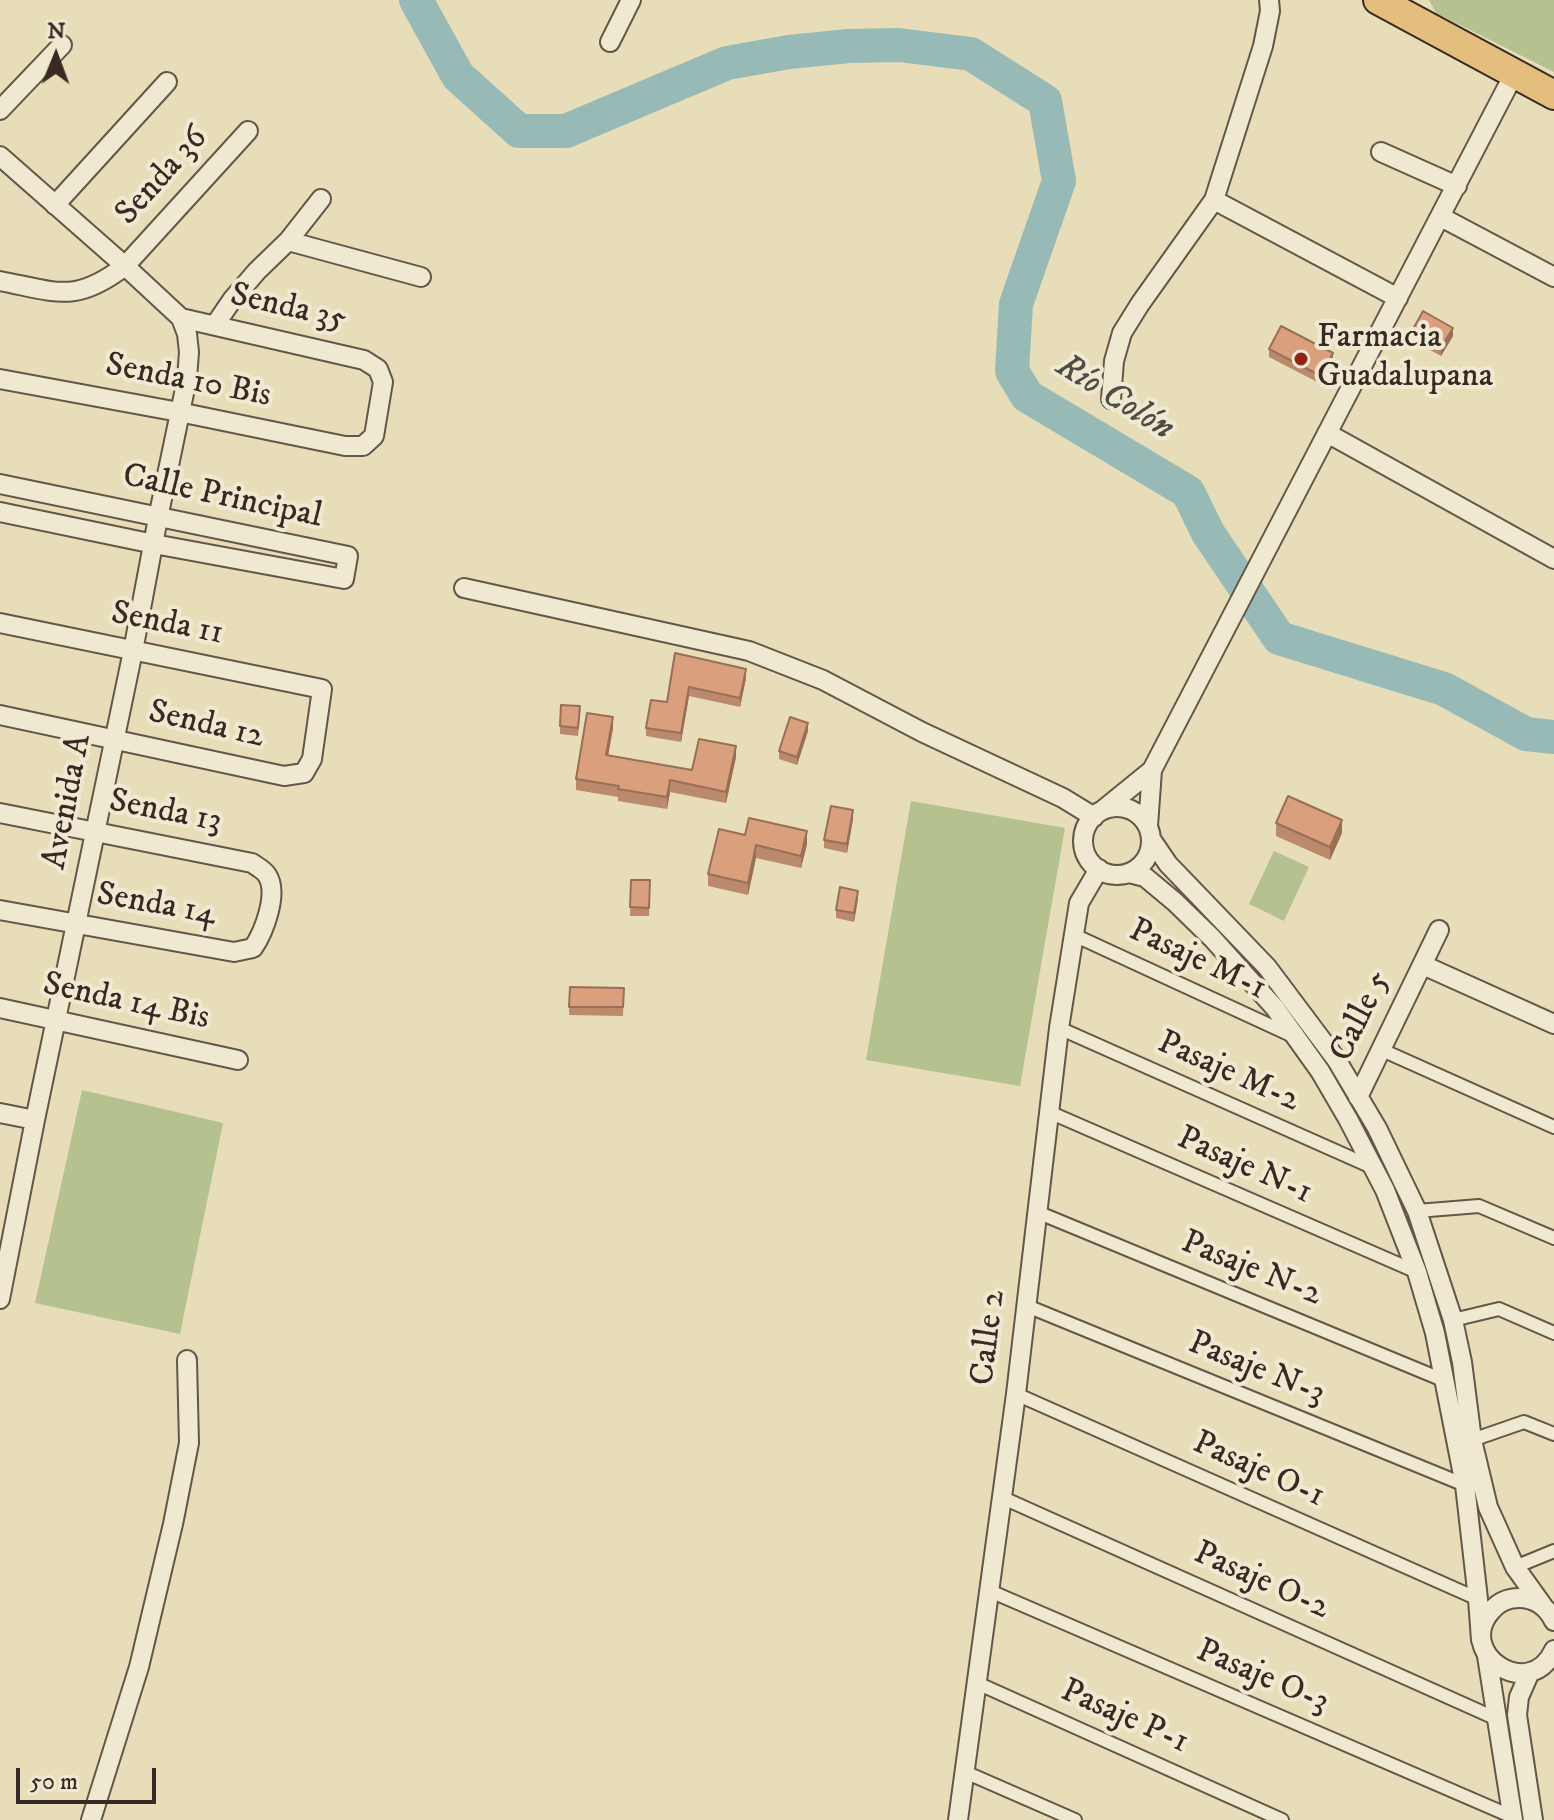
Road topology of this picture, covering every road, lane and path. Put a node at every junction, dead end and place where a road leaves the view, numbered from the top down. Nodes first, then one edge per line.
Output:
1 (631, 0) edge
2 (1269, 0) edge
3 (1378, 0) edge
4 (1413, 0) edge
5 (610, 42) dead end
6 (1460, 44) junction
7 (62, 45) dead end
8 (1514, 74) junction
9 (167, 82) dead end
10 (1554, 95) edge
11 (0, 110) edge
12 (248, 131) dead end
13 (1381, 152) dead end
14 (0, 156) edge
15 (1457, 186) junction
16 (321, 199) dead end
17 (1214, 200) junction
18 (55, 205) junction
19 (1441, 217) junction
20 (288, 241) junction
21 (125, 266) junction
22 (421, 277) dead end
23 (1554, 277) edge
24 (0, 281) edge
25 (1398, 298) junction
26 (181, 318) junction
27 (215, 325) junction
28 (0, 379) edge
29 (1111, 399) dead end
30 (179, 412) junction
31 (1327, 433) junction
32 (363, 446) joint
33 (0, 484) edge
34 (0, 512) edge
35 (158, 518) junction
36 (154, 544) junction
37 (1554, 559) edge
38 (464, 588) dead end
39 (0, 623) edge
40 (133, 651) junction
41 (0, 715) edge
42 (114, 738) junction
43 (1152, 770) junction
44 (304, 773) joint
45 (0, 813) edge
46 (1099, 813) junction
47 (96, 832) junction
48 (1150, 832) junction
49 (1099, 869) junction
50 (1129, 873) junction
51 (0, 910) edge
52 (77, 925) junction
53 (1439, 930) dead end
54 (1074, 935) junction
55 (253, 948) joint
56 (1423, 965) junction
57 (0, 1008) edge
58 (57, 1020) junction
59 (1554, 1024) edge
60 (1059, 1028) junction
61 (1296, 1038) junction
62 (1382, 1050) junction
63 (238, 1060) dead end
64 (1358, 1097) junction
65 (1049, 1112) junction
66 (0, 1113) edge
67 (35, 1120) junction
68 (1554, 1127) edge
69 (1374, 1168) junction
70 (1417, 1211) junction
71 (1037, 1212) junction
72 (8, 1218) edge
73 (1554, 1238) edge
74 (1417, 1272) junction
75 (0, 1299) edge
76 (1027, 1306) junction
77 (1453, 1320) junction
78 (1554, 1333) edge
79 (187, 1360) dead end
80 (1443, 1380) junction
81 (1016, 1394) junction
82 (1554, 1434) edge
83 (1472, 1440) junction
84 (1465, 1485) junction
85 (1001, 1497) junction
86 (1554, 1551) edge
87 (1515, 1567) junction
88 (990, 1591) junction
89 (1478, 1599) junction
90 (1549, 1614) edge
91 (1484, 1648) junction
92 (1546, 1663) edge
93 (977, 1683) junction
94 (1497, 1719) junction
95 (965, 1772) junction
96 (1513, 1818) edge
97 (91, 1820) edge
98 (958, 1820) edge
99 (1075, 1820) edge
100 (1282, 1820) edge
101 (1533, 1820) edge

1 - 5 street
2 - 17 street
3 - 6 highway
4 - 6 highway
6 - 8 highway
7 - 11 street
8 - 10 highway
8 - 15 street
9 - 18 street
12 - 21 street, Senda 36
13 - 15 street
14 - 18 street
15 - 19 street
16 - 20 street
17 - 25 street
17 - 29 street
18 - 21 street
19 - 23 street
19 - 25 street
20 - 22 street
20 - 27 street
21 - 24 street, Senda 36
21 - 26 street
25 - 31 street
26 - 27 street, Senda 35
26 - 30 street, Avenida A
27 - 32 street, Senda 35
28 - 30 street, Senda 10 Bis
30 - 32 street, Senda 10 Bis
30 - 35 street, Avenida A
31 - 37 street
31 - 43 street
33 - 35 street, Calle Principal
34 - 36 street, Calle Principal
35 - 36 street, Avenida A
35 - 36 street, Calle Principal
36 - 40 street, Avenida A
38 - 46 street
39 - 40 street, Senda 11
40 - 42 street, Avenida A
40 - 44 street, Senda 11
41 - 42 street, Senda 12
42 - 44 street, Senda 12
42 - 47 street, Avenida A
43 - 46 street
43 - 48 street
45 - 47 street, Senda 13
46 - 48 street
46 - 49 street
47 - 52 street, Avenida A
47 - 55 street, Senda 13
48 - 50 street
48 - 64 street
49 - 50 street
49 - 54 street, Calle 2
50 - 61 street
51 - 52 street, Senda 14
52 - 55 street, Senda 14
52 - 58 street, Avenida A
53 - 56 street, Calle 5
54 - 60 street, Calle 2
54 - 61 street, Pasaje M-1
56 - 59 street
56 - 62 street, Calle 5
57 - 58 street, Senda 14 Bis
58 - 63 street, Senda 14 Bis
58 - 67 street, Avenida A
60 - 65 street, Calle 2
60 - 69 street, Pasaje M-2
61 - 69 street
62 - 64 street, Calle 5
62 - 68 street
64 - 70 street
65 - 71 street, Calle 2
65 - 74 street, Pasaje N-1
66 - 67 street
67 - 72 street, Avenida A
69 - 74 street
70 - 73 street
70 - 77 street
71 - 76 street, Calle 2
71 - 80 street, Pasaje N-2
72 - 75 street, Avenida A
74 - 80 street
76 - 81 street, Calle 2
76 - 84 street, Pasaje N-3
77 - 78 street
77 - 83 street
79 - 97 street
80 - 84 street
81 - 85 street, Calle 2
81 - 89 street, Pasaje O-1
82 - 83 street
83 - 87 street
84 - 89 street
85 - 88 street, Calle 2
85 - 94 street, Pasaje O-2
86 - 87 street
87 - 90 street
88 - 93 street, Calle 2
88 - 96 street, Pasaje O-3
89 - 91 street
90 - 91 street
91 - 92 street
91 - 94 street
92 - 101 street
93 - 95 street, Calle 2
93 - 100 street, Pasaje P-1
94 - 96 street
95 - 98 street, Calle 2
95 - 99 street

